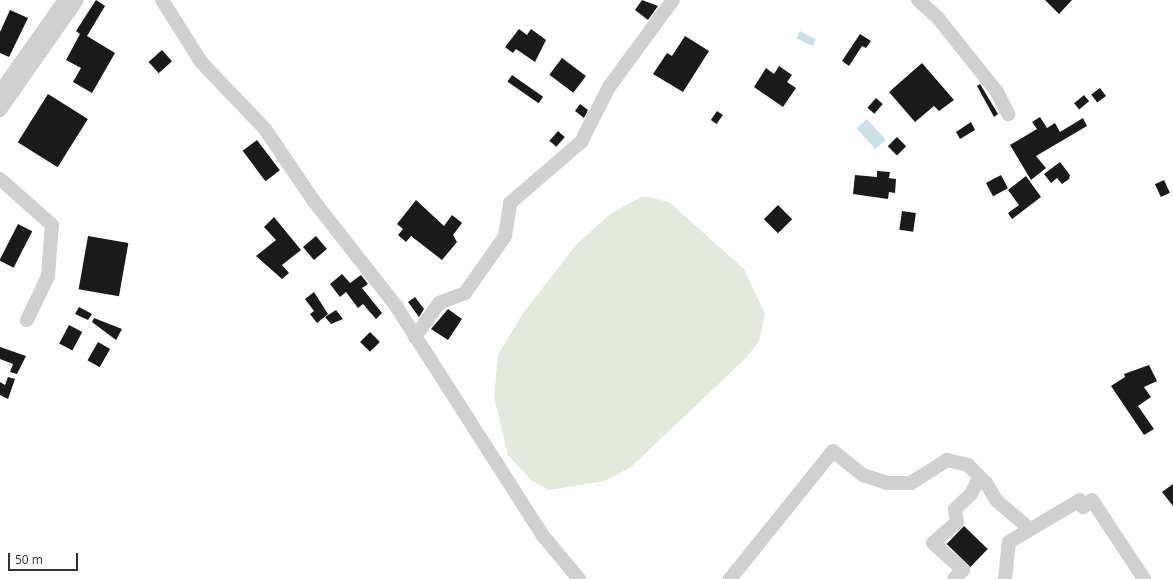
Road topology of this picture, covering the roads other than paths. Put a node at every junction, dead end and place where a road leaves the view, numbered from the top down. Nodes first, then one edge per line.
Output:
1 (65, 0) edge
2 (77, 0) edge
3 (162, 0) edge
4 (673, 0) edge
5 (918, 0) edge
6 (0, 92) edge
7 (0, 110) edge
8 (1008, 114) dead end
9 (0, 179) edge
10 (27, 320) dead end
11 (416, 337) junction
12 (986, 483) junction
13 (1030, 529) junction
14 (579, 579) edge
15 (730, 579) edge
16 (954, 579) edge
17 (1005, 579) edge
18 (1144, 579) edge

1 - 6 street
2 - 7 street
3 - 11 street
4 - 11 street
5 - 8 street
9 - 10 street
11 - 14 street
12 - 13 street
12 - 15 street
12 - 16 street
13 - 17 street
13 - 18 street

